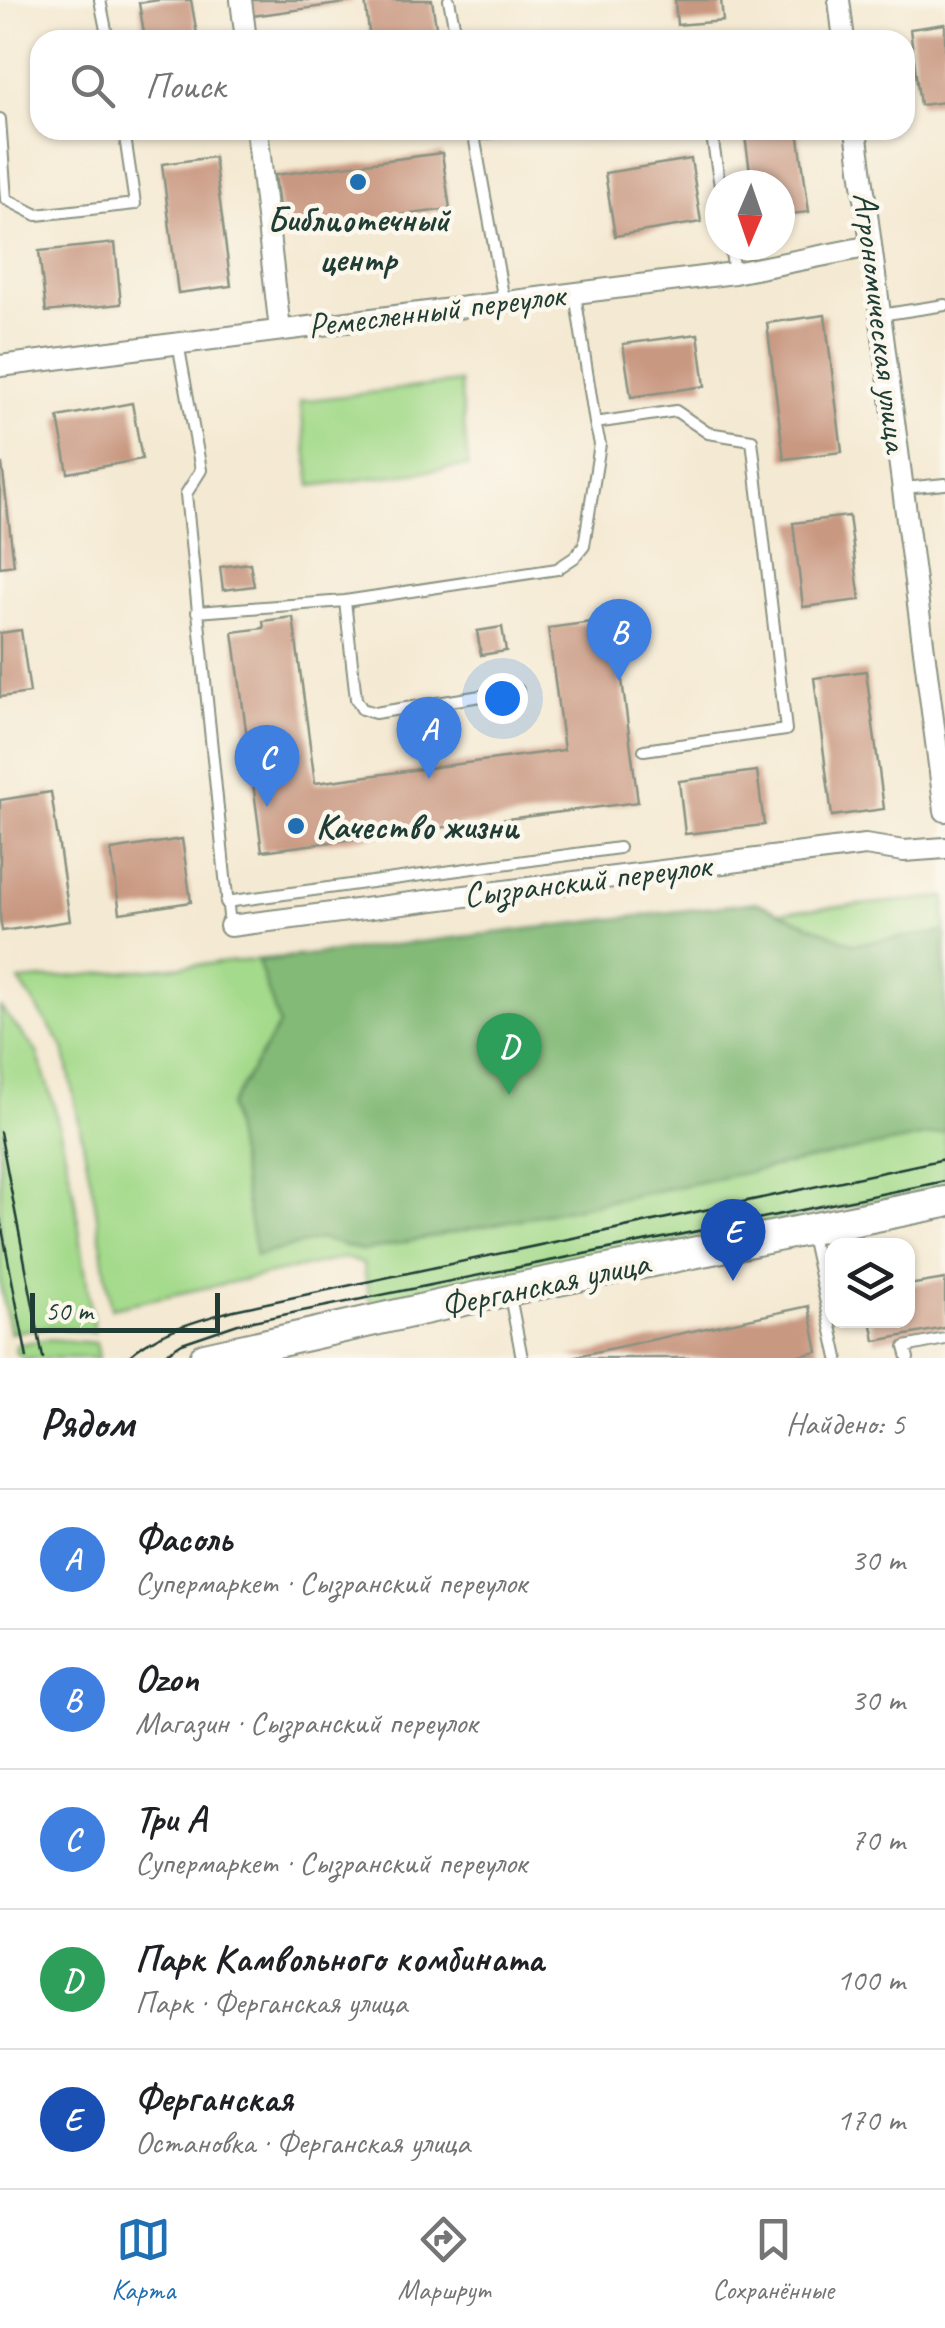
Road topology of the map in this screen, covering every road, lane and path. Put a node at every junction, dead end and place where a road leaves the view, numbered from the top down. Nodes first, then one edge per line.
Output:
1 (100, 0) edge
2 (241, 0) edge
3 (449, 0) edge
4 (839, 0) edge
5 (106, 30) edge
6 (245, 30) edge
7 (454, 30) edge
8 (843, 30) edge
9 (0, 119) edge
10 (125, 140) edge
11 (258, 140) edge
12 (475, 140) edge
13 (713, 140) edge
14 (857, 140) edge
15 (717, 170) edge
16 (871, 246) junction
17 (732, 260) edge
18 (734, 273) junction
19 (575, 292) junction
20 (504, 301) junction
21 (945, 305) edge
22 (880, 315) junction
23 (280, 330) junction
24 (178, 343) junction
25 (0, 366) edge
26 (594, 423) junction
27 (945, 484) edge
28 (902, 488) junction
29 (345, 601) junction
30 (197, 612) junction
31 (518, 690) dead end
32 (644, 750) dead end
33 (945, 811) edge
34 (618, 848) dead end
35 (945, 848) edge
36 (226, 902) junction
37 (230, 926) joint
38 (945, 1202) edge
39 (810, 1229) junction
40 (509, 1290) junction
41 (945, 1339) edge
42 (204, 1358) edge
43 (522, 1358) edge
44 (838, 1358) edge
45 (908, 1358) edge

1 - 5 lane
2 - 6 street
3 - 7 lane
4 - 8 street
9 - 10 lane
11 - 23 street
12 - 20 lane
13 - 15 lane
14 - 16 street, Агрономическая улица
16 - 18 street, Ремесленный переулок
16 - 22 street, Агрономическая улица
17 - 18 lane
18 - 19 street, Ремесленный переулок
19 - 20 street, Ремесленный переулок
19 - 26 lane
20 - 23 street, Ремесленный переулок
21 - 22 lane
22 - 28 street, Агрономическая улица
23 - 24 street, Ремесленный переулок
24 - 25 street, Ремесленный переулок
24 - 30 lane
26 - 29 lane
26 - 32 lane
27 - 28 lane
28 - 33 street, Агрономическая улица
29 - 30 lane
29 - 31 lane
30 - 36 lane
34 - 36 lane
35 - 37 street, Сызранский переулок
36 - 37 lane
38 - 39 street, Ферганская улица
39 - 40 street, Ферганская улица
39 - 44 lane
40 - 42 street, Ферганская улица
40 - 43 lane
41 - 45 lane

